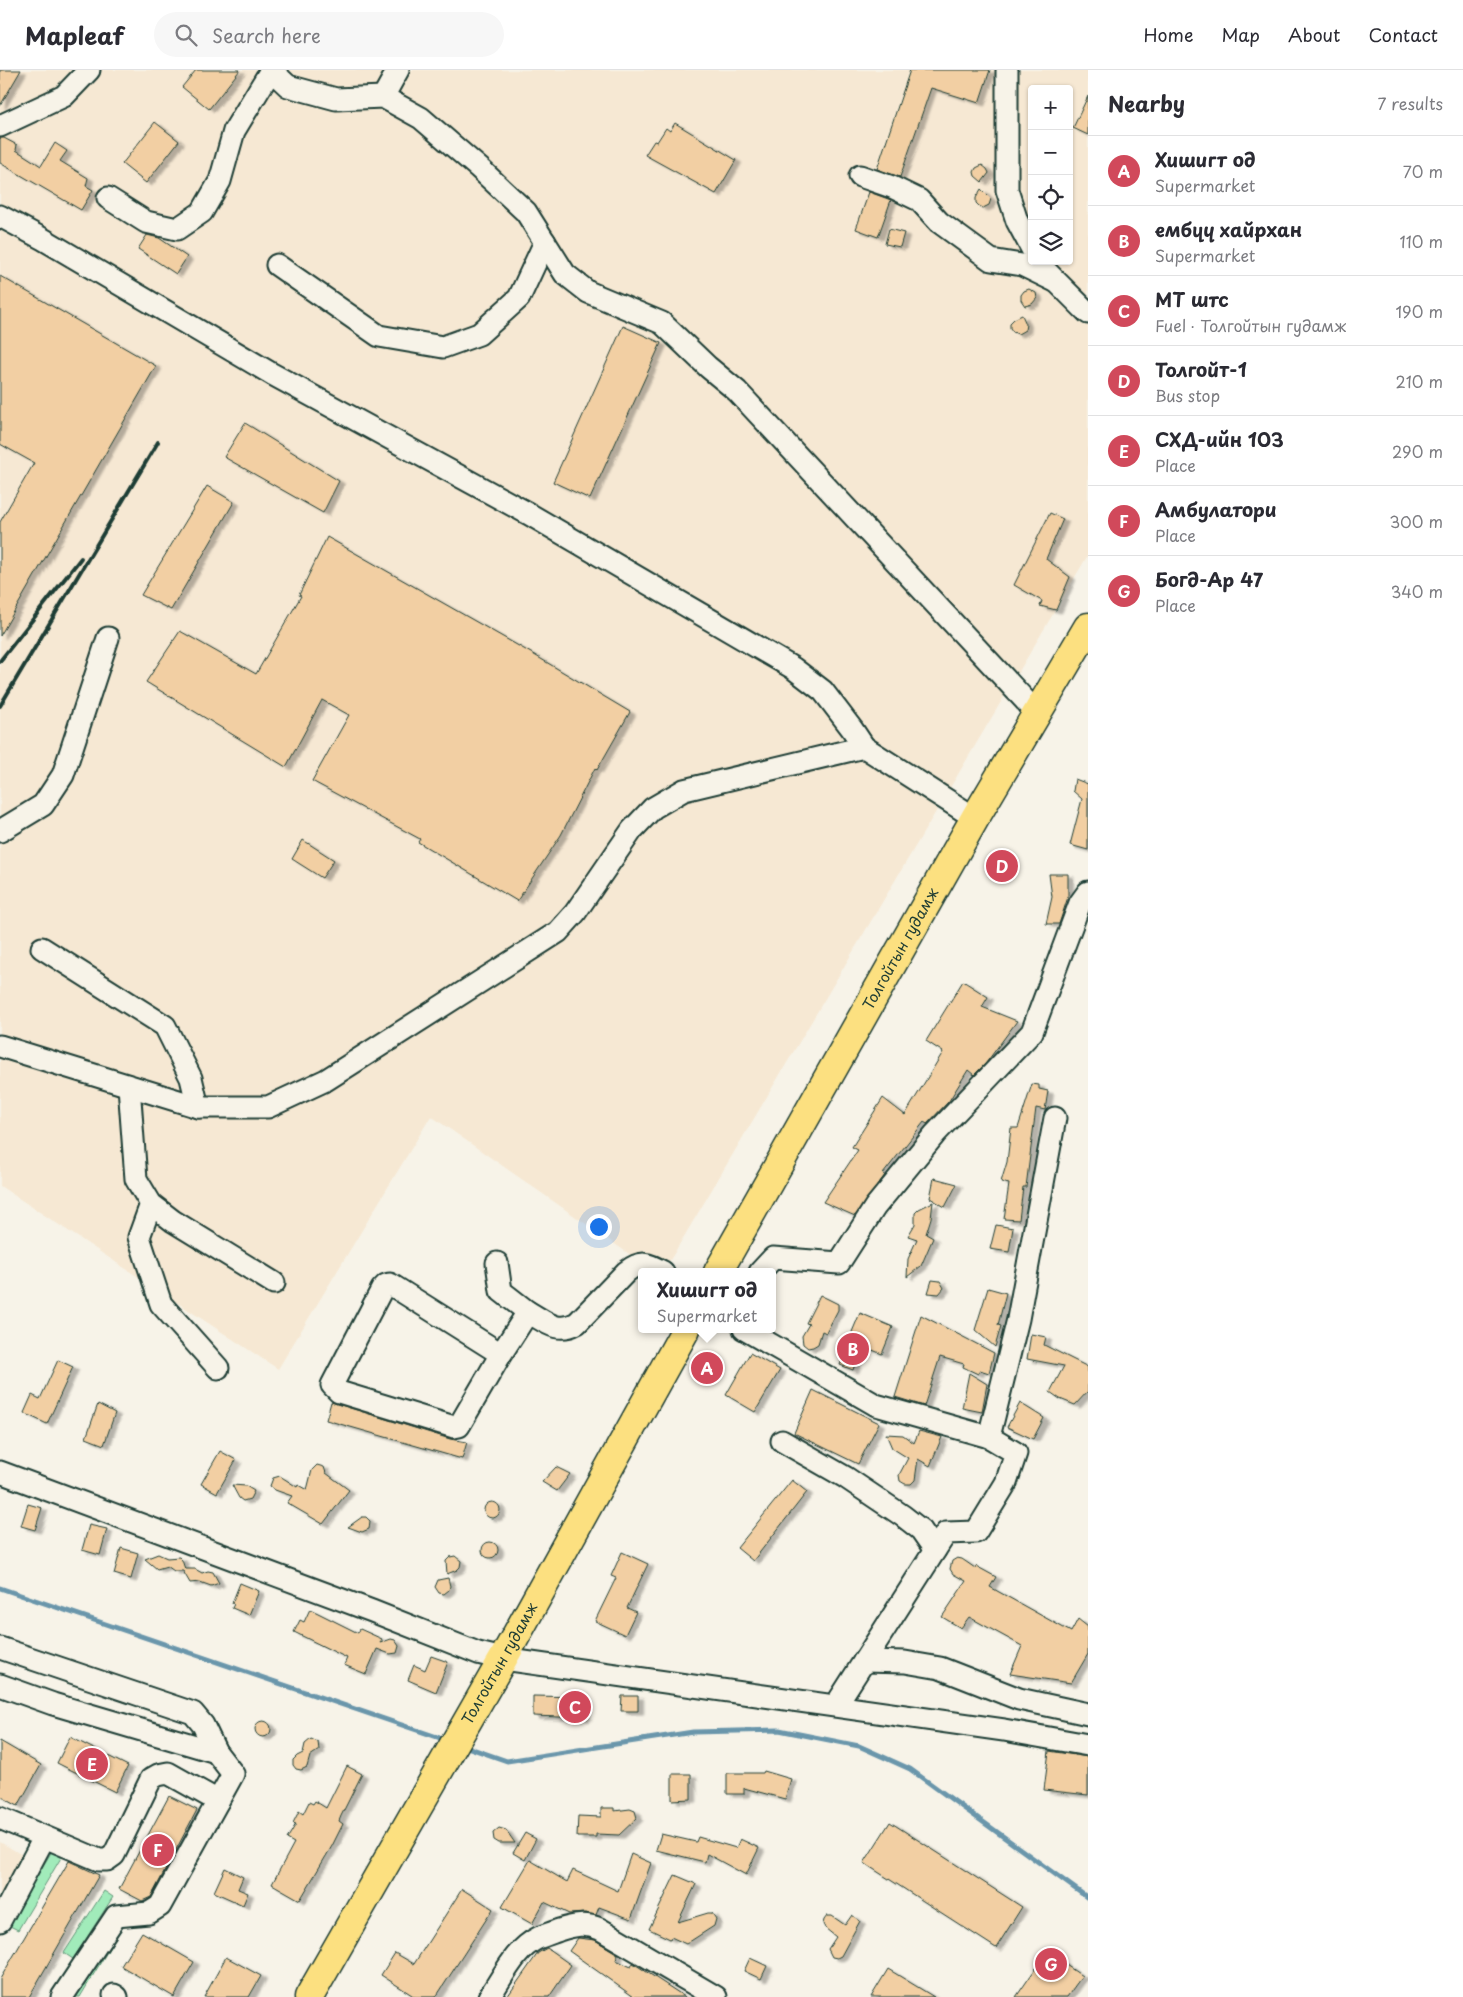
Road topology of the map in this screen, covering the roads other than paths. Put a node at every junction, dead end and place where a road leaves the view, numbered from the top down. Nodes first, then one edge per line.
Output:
1 (89, 70) edge
2 (271, 70) edge
3 (398, 70) edge
4 (1007, 70) edge
5 (382, 97) junction
6 (0, 126) edge
7 (860, 176) dead end
8 (108, 198) dead end
9 (0, 216) edge
10 (545, 242) junction
11 (1028, 242) edge
12 (277, 264) dead end
13 (1040, 265) edge
14 (1055, 281) junction
15 (1088, 313) edge
16 (1088, 627) edge
17 (108, 638) dead end
18 (1037, 713) junction
19 (864, 747) junction
20 (975, 818) junction
21 (0, 831) edge
22 (1088, 892) edge
23 (42, 948) dead end
24 (0, 1046) edge
25 (128, 1086) junction
26 (198, 1107) junction
27 (1055, 1118) dead end
28 (151, 1204) junction
29 (497, 1263) dead end
30 (654, 1268) edge
31 (720, 1268) edge
32 (764, 1268) edge
33 (274, 1283) dead end
34 (528, 1312) junction
35 (684, 1333) edge
36 (751, 1333) edge
37 (501, 1354) junction
38 (218, 1368) dead end
39 (989, 1437) junction
40 (782, 1441) dead end
41 (0, 1472) edge
42 (935, 1550) junction
43 (0, 1648) edge
44 (503, 1659) junction
45 (864, 1661) junction
46 (0, 1685) edge
47 (836, 1705) junction
48 (1088, 1714) edge
49 (1088, 1745) edge
50 (216, 1752) junction
51 (218, 1801) junction
52 (0, 1818) edge
53 (44, 1838) junction
54 (0, 1921) edge
55 (62, 1997) edge
56 (309, 1997) edge
57 (489, 1997) edge
58 (716, 1997) edge

1 - 6 street
2 - 5 street
2 - 8 street
3 - 5 street
4 - 11 street
5 - 10 street
7 - 14 street
9 - 19 street
10 - 12 street
10 - 18 street
13 - 14 street
14 - 15 street
16 - 18 main road, Толгойтын гудамж
17 - 21 street
18 - 20 main road, Толгойтын гудамж
19 - 20 street
19 - 26 street
20 - 31 main road, Толгойтын гудамж
22 - 32 street
23 - 26 street
24 - 25 street
25 - 26 street
25 - 28 street
27 - 39 street
28 - 33 street
28 - 38 street
29 - 34 street
30 - 34 street
34 - 37 street
35 - 44 main road, Толгойтын гудамж
36 - 39 street
37 - 37 street
39 - 42 street
40 - 42 street
41 - 44 street
42 - 45 street
43 - 50 street
44 - 47 street
44 - 56 main road, Толгойтын гудамж
45 - 47 street
45 - 48 street
46 - 50 street
47 - 49 street
50 - 51 street
51 - 53 street
51 - 55 street
52 - 53 street
53 - 54 street
57 - 58 street

